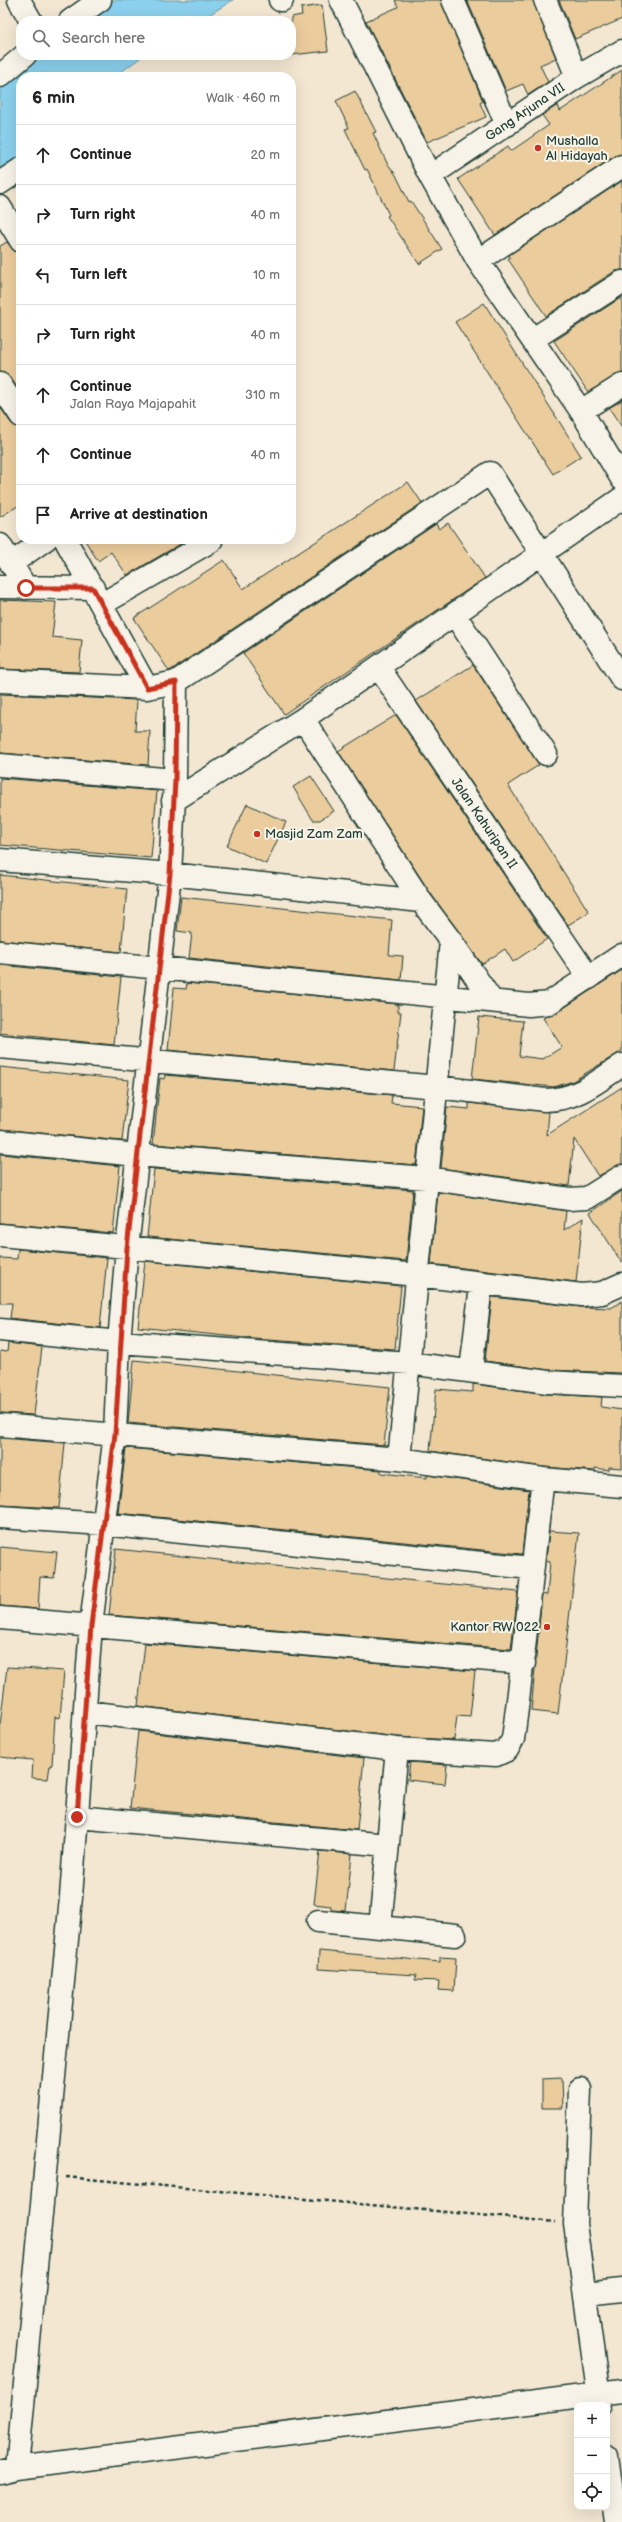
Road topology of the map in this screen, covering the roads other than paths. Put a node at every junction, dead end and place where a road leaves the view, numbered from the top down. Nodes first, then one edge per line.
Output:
1 (19, 0) edge
2 (341, 0) edge
3 (453, 0) edge
4 (545, 0) edge
5 (98, 1) edge
6 (28, 16) edge
7 (77, 16) edge
8 (622, 51) edge
9 (19, 60) edge
10 (0, 76) edge
11 (576, 77) junction
12 (507, 126) junction
13 (622, 166) edge
14 (16, 172) edge
15 (430, 176) junction
16 (0, 183) edge
17 (0, 207) edge
18 (16, 233) edge
19 (478, 261) junction
20 (622, 282) edge
21 (533, 339) junction
22 (0, 384) edge
23 (622, 385) edge
24 (16, 408) edge
25 (581, 411) junction
26 (622, 479) edge
27 (622, 498) edge
28 (39, 544) edge
29 (68, 544) edge
30 (205, 544) edge
31 (0, 545) edge
32 (542, 554) junction
33 (12, 563) junction
34 (0, 587) edge
35 (26, 588) junction
36 (98, 596) junction
37 (455, 615) junction
38 (379, 668) junction
39 (622, 679) edge
40 (0, 681) edge
41 (176, 682) junction
42 (147, 688) junction
43 (303, 719) junction
44 (546, 754) dead end
45 (0, 765) edge
46 (174, 790) junction
47 (0, 860) edge
48 (170, 874) junction
49 (421, 901) junction
50 (452, 941) junction
51 (0, 952) edge
52 (622, 955) edge
53 (159, 966) junction
54 (589, 978) junction
55 (447, 995) junction
56 (492, 1000) junction
57 (0, 1047) edge
58 (147, 1061) junction
59 (622, 1065) edge
60 (437, 1087) junction
61 (0, 1141) edge
62 (137, 1155) junction
63 (622, 1176) edge
64 (426, 1178) junction
65 (0, 1235) edge
66 (127, 1248) junction
67 (418, 1275) junction
68 (622, 1284) edge
69 (481, 1285) junction
70 (0, 1330) edge
71 (119, 1342) junction
72 (409, 1363) junction
73 (471, 1370) junction
74 (622, 1386) edge
75 (0, 1425) edge
76 (115, 1434) junction
77 (399, 1459) junction
78 (543, 1479) junction
79 (622, 1486) edge
80 (0, 1517) edge
81 (103, 1524) junction
82 (531, 1568) junction
83 (0, 1618) edge
84 (91, 1626) junction
85 (524, 1663) junction
86 (86, 1712) junction
87 (397, 1749) junction
88 (77, 1817) junction
89 (388, 1845) junction
90 (318, 1921) dead end
91 (380, 1927) junction
92 (455, 1935) dead end
93 (580, 2090) dead end
94 (622, 2290) edge
95 (585, 2294) junction
96 (622, 2391) edge
97 (599, 2400) edge
98 (610, 2467) edge
99 (8, 2470) edge
100 (617, 2491) edge
101 (616, 2522) edge

1 - 6 street
2 - 15 street
3 - 12 street
4 - 11 street
5 - 7 street
8 - 11 street, Gang Arjuna VII
9 - 10 street
11 - 12 street, Gang Arjuna VII
12 - 15 street, Gang Arjuna VII
13 - 19 street
14 - 16 street
15 - 19 street
17 - 18 street
19 - 21 street
20 - 21 street
21 - 25 street
22 - 24 street
23 - 25 street
25 - 26 street
27 - 32 street
28 - 33 street
29 - 36 street
30 - 36 street
31 - 33 street
32 - 37 street
32 - 39 street
32 - 41 street
33 - 35 street
34 - 35 street
35 - 36 street
36 - 42 street
37 - 38 street
37 - 44 street
38 - 43 street
38 - 54 street, Jalan Kahuripan II
40 - 42 street
41 - 42 street
41 - 46 street
43 - 46 street
43 - 49 street
45 - 46 street
46 - 48 street
47 - 48 street
48 - 49 street
48 - 53 street
49 - 50 street
50 - 55 street
50 - 56 street
51 - 53 street
52 - 54 street
53 - 55 street
53 - 58 street
54 - 56 street
55 - 56 street
55 - 60 street
57 - 58 street
58 - 60 street
58 - 62 street
59 - 60 street
60 - 64 street
61 - 62 street
62 - 64 street
62 - 66 street
63 - 64 street
64 - 67 street
65 - 66 street
66 - 67 street
66 - 71 street
67 - 69 street
67 - 72 street
68 - 69 street
69 - 73 street
70 - 71 street
71 - 72 street
71 - 76 street
72 - 73 street
72 - 77 street
73 - 74 street
75 - 76 street
76 - 77 street
76 - 81 street
77 - 78 street
78 - 79 street
78 - 82 street
80 - 81 street
81 - 82 street
81 - 84 street
82 - 85 street
83 - 84 street
84 - 85 street
84 - 86 street
85 - 87 street
86 - 87 street
86 - 88 street
87 - 89 street
88 - 89 street
88 - 99 street
89 - 91 street
90 - 91 street
91 - 92 street
93 - 95 street
94 - 95 street
95 - 97 street
96 - 97 street
97 - 99 street
98 - 100 street
100 - 101 street

